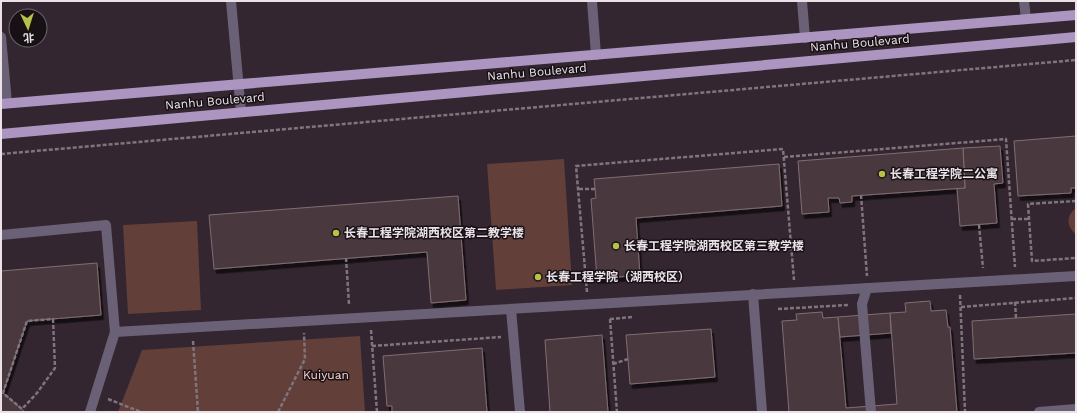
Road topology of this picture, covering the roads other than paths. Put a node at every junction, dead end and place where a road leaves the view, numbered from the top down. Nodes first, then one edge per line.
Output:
1 (231, 1) edge
2 (592, 1) edge
3 (802, 1) edge
4 (1024, 1) edge
5 (1076, 15) edge
6 (1026, 19) junction
7 (1, 37) edge
8 (1076, 37) edge
9 (805, 38) junction
10 (596, 55) junction
11 (239, 84) junction
12 (4, 103) edge
13 (241, 112) junction
14 (1, 134) edge
15 (1, 234) edge
16 (1076, 276) edge
17 (867, 288) junction
18 (753, 294) junction
19 (511, 309) junction
20 (115, 332) junction
21 (1076, 409) edge
22 (90, 412) edge
23 (520, 412) edge
24 (762, 412) edge
25 (871, 412) edge
26 (1039, 412) edge

1 - 11 street
2 - 10 street
3 - 9 street
4 - 6 street
5 - 6 main road, Nanhu Boulevard
6 - 9 main road, Nanhu Boulevard
7 - 12 street
8 - 13 main road, Nanhu Boulevard
9 - 10 main road, Nanhu Boulevard
10 - 11 main road, Nanhu Boulevard
11 - 12 main road, Nanhu Boulevard
11 - 13 street
13 - 14 main road, Nanhu Boulevard
15 - 20 street
16 - 17 street
17 - 18 street
17 - 25 street
18 - 19 street
18 - 24 street
19 - 20 street
19 - 23 street
20 - 22 street
21 - 26 street

